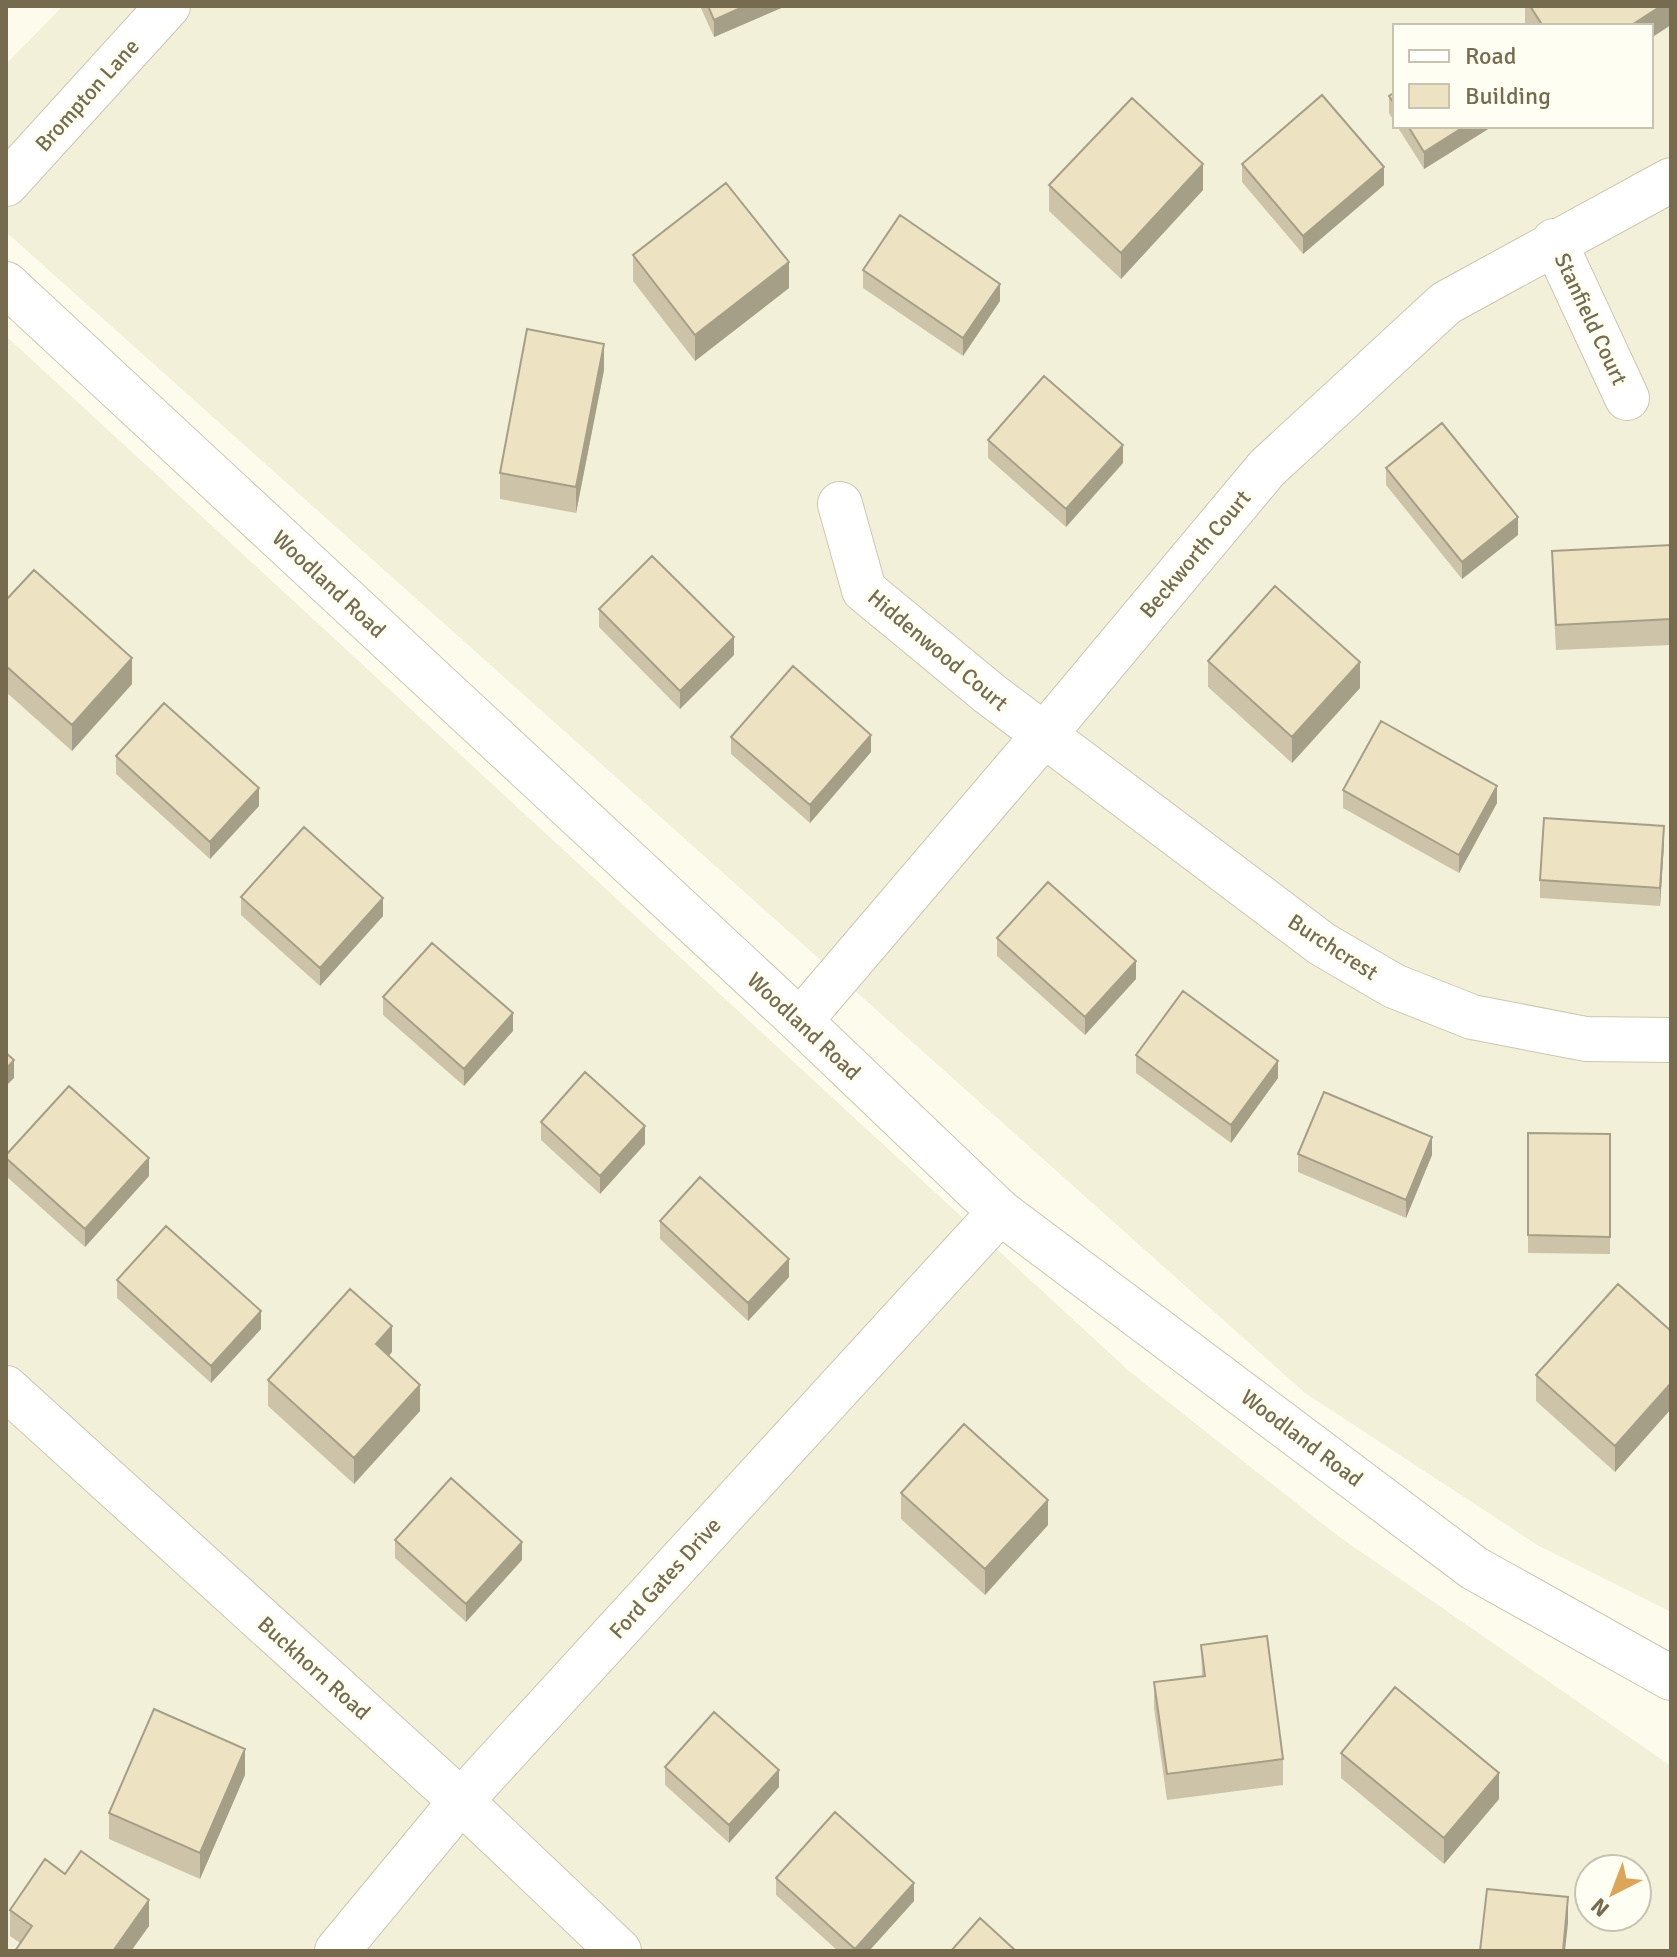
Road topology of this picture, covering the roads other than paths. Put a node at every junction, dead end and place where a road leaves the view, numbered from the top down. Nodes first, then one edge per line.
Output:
1 (168, 6) edge
2 (1671, 180) edge
3 (6, 184) edge
4 (1554, 241) junction
5 (6, 284) edge
6 (1627, 398) dead end
7 (840, 504) dead end
8 (1044, 735) junction
9 (800, 1021) junction
10 (1671, 1040) edge
11 (1000, 1212) junction
12 (6, 1388) edge
13 (1671, 1678) edge
14 (461, 1801) junction
15 (337, 1951) edge
16 (619, 1951) edge

1 - 3 street, Brompton Lane
2 - 4 street, Beckworth Court
4 - 6 street, Stanfield Court
4 - 8 street, Beckworth Court
5 - 9 street, Woodland Road
7 - 8 street, Hiddenwood Court
8 - 9 street, Beckworth Court
8 - 10 street, Burchcrest
9 - 11 street, Woodland Road
11 - 13 street, Woodland Road
11 - 14 street, Ford Gates Drive
12 - 14 street, Buckhorn Road
14 - 15 street, Ford Gates Drive
14 - 16 street, Buckhorn Road

